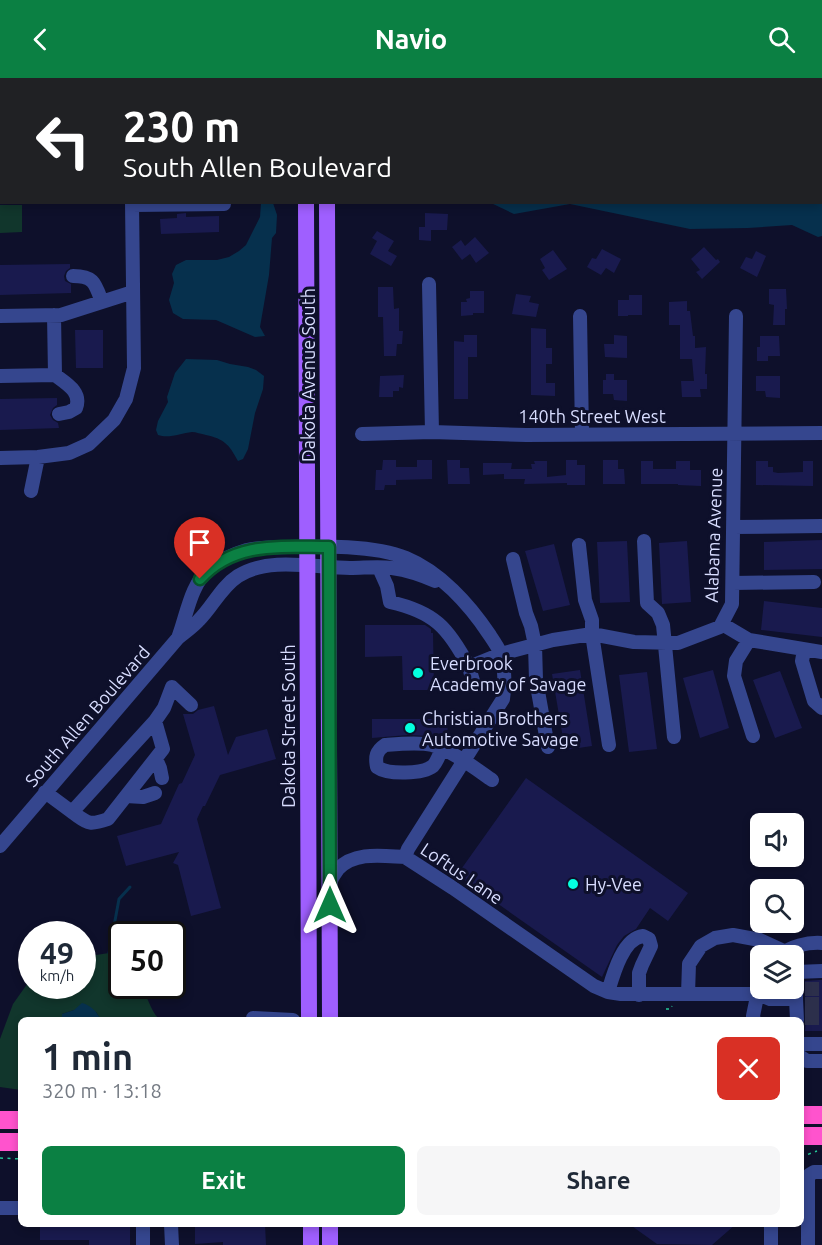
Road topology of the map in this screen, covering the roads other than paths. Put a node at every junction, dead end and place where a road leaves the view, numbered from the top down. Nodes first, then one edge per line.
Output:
1 (132, 204) edge
2 (224, 204) dead end
3 (306, 204) edge
4 (327, 204) edge
5 (73, 276) dead end
6 (429, 284) dead end
7 (133, 292) junction
8 (102, 302) junction
9 (54, 315) junction
10 (0, 316) edge
11 (580, 316) dead end
12 (736, 316) dead end
13 (56, 375) junction
14 (0, 376) edge
15 (59, 414) dead end
16 (432, 432) junction
17 (306, 433) joint
18 (582, 433) junction
19 (734, 433) junction
20 (822, 433) edge
21 (362, 434) dead end
22 (38, 457) junction
23 (0, 458) edge
24 (31, 491) dead end
25 (822, 526) edge
26 (733, 527) junction
27 (644, 541) dead end
28 (579, 545) dead end
29 (307, 547) junction
30 (329, 547) junction
31 (513, 559) dead end
32 (307, 565) junction
33 (328, 566) junction
34 (379, 568) junction
35 (814, 582) dead end
36 (733, 583) junction
37 (445, 584) junction
38 (722, 624) junction
39 (592, 634) junction
40 (178, 638) junction
41 (748, 640) junction
42 (664, 642) junction
43 (535, 645) junction
44 (804, 650) junction
45 (822, 652) edge
46 (501, 654) junction
47 (469, 667) junction
48 (473, 681) dead end
49 (191, 705) dead end
50 (822, 708) edge
51 (155, 721) junction
52 (753, 736) dead end
53 (674, 737) dead end
54 (609, 746) dead end
55 (548, 747) dead end
56 (442, 749) dead end
57 (156, 759) junction
58 (463, 761) junction
59 (162, 778) dead end
60 (492, 780) dead end
61 (45, 792) junction
62 (154, 794) dead end
63 (126, 796) junction
64 (72, 812) junction
65 (0, 846) edge
66 (405, 857) junction
67 (330, 882) junction
68 (822, 943) edge
69 (768, 945) edge
70 (802, 945) edge
71 (822, 972) edge
72 (750, 989) edge
73 (608, 992) junction
74 (639, 994) junction
75 (688, 994) junction
76 (757, 999) edge
77 (770, 999) edge
78 (800, 1005) edge
79 (309, 1017) edge
80 (330, 1017) edge
81 (753, 1017) edge
82 (804, 1044) edge
83 (822, 1044) edge
84 (804, 1059) edge
85 (822, 1061) edge
86 (804, 1115) edge
87 (822, 1115) edge
88 (0, 1120) edge
89 (18, 1120) edge
90 (804, 1136) edge
91 (822, 1136) edge
92 (0, 1142) edge
93 (18, 1142) edge
94 (804, 1145) edge
95 (822, 1172) edge
96 (0, 1208) edge
97 (18, 1208) edge
98 (822, 1225) edge
99 (143, 1227) edge
100 (171, 1227) edge
101 (311, 1227) edge
102 (330, 1227) edge
103 (771, 1227) edge
104 (808, 1230) junction
105 (143, 1245) edge
106 (172, 1245) edge
107 (311, 1245) edge
108 (330, 1245) edge
109 (771, 1245) edge
110 (808, 1245) edge

1 - 2 street
1 - 7 street
3 - 17 main road, Dakota Avenue South
4 - 30 main road, Dakota Avenue South
5 - 8 street
6 - 16 street
7 - 8 street
7 - 22 street
8 - 9 street
9 - 10 street
9 - 13 street
11 - 18 street
12 - 19 street, Alabama Avenue
13 - 14 street
13 - 15 street
16 - 18 street, 140th Street West
16 - 21 street, 140th Street West
17 - 29 main road, Dakota Street South
18 - 19 street, 140th Street West
19 - 20 street, 140th Street West
19 - 26 street, Alabama Avenue
22 - 23 street
22 - 24 street
25 - 26 street
26 - 36 street, Alabama Avenue
27 - 42 street
28 - 39 street
29 - 30 street, South Allen Boulevard
29 - 32 main road, Dakota Street South
29 - 40 street, South Allen Boulevard
30 - 33 main road
30 - 37 street, Loftus Lane
31 - 43 street
32 - 33 street, South Allen Boulevard
32 - 40 street, South Allen Boulevard
32 - 79 main road, Dakota Street South
33 - 34 street, Loftus Lane
33 - 67 main road
34 - 37 street, Loftus Lane
34 - 47 street
35 - 36 street
36 - 38 street, Alabama Avenue
37 - 46 street, Loftus Lane
38 - 41 street
38 - 42 street, Alabama Avenue
39 - 42 street, Alabama Avenue
39 - 43 street, Alabama Avenue
39 - 54 street
40 - 61 street, South Allen Boulevard
41 - 44 street
41 - 52 street
42 - 53 street
43 - 46 street, Alabama Avenue
43 - 55 street
44 - 45 street
44 - 50 street
46 - 47 street, Alabama Avenue
46 - 58 street, Loftus Lane
47 - 48 street
49 - 51 street
51 - 57 street
51 - 64 street
56 - 58 street
57 - 59 street
57 - 63 street
58 - 60 street
58 - 66 street, Loftus Lane
61 - 64 street
61 - 65 street, South Allen Boulevard
62 - 63 street
63 - 64 street
66 - 67 street
66 - 73 street, Loftus Lane
67 - 80 main road
68 - 70 street
69 - 75 street
71 - 78 street
72 - 75 street, Loftus Lane
73 - 74 street, Loftus Lane
73 - 74 street
74 - 75 street, Loftus Lane
76 - 81 street
77 - 78 street, Loftus Lane
82 - 83 street
84 - 85 street
86 - 87 highway
88 - 89 highway
90 - 91 highway
91 - 94 street
92 - 93 highway
95 - 104 street
96 - 97 street
98 - 104 street
99 - 105 street
100 - 106 street
101 - 107 main road
102 - 108 main road
103 - 109 street
104 - 110 street

